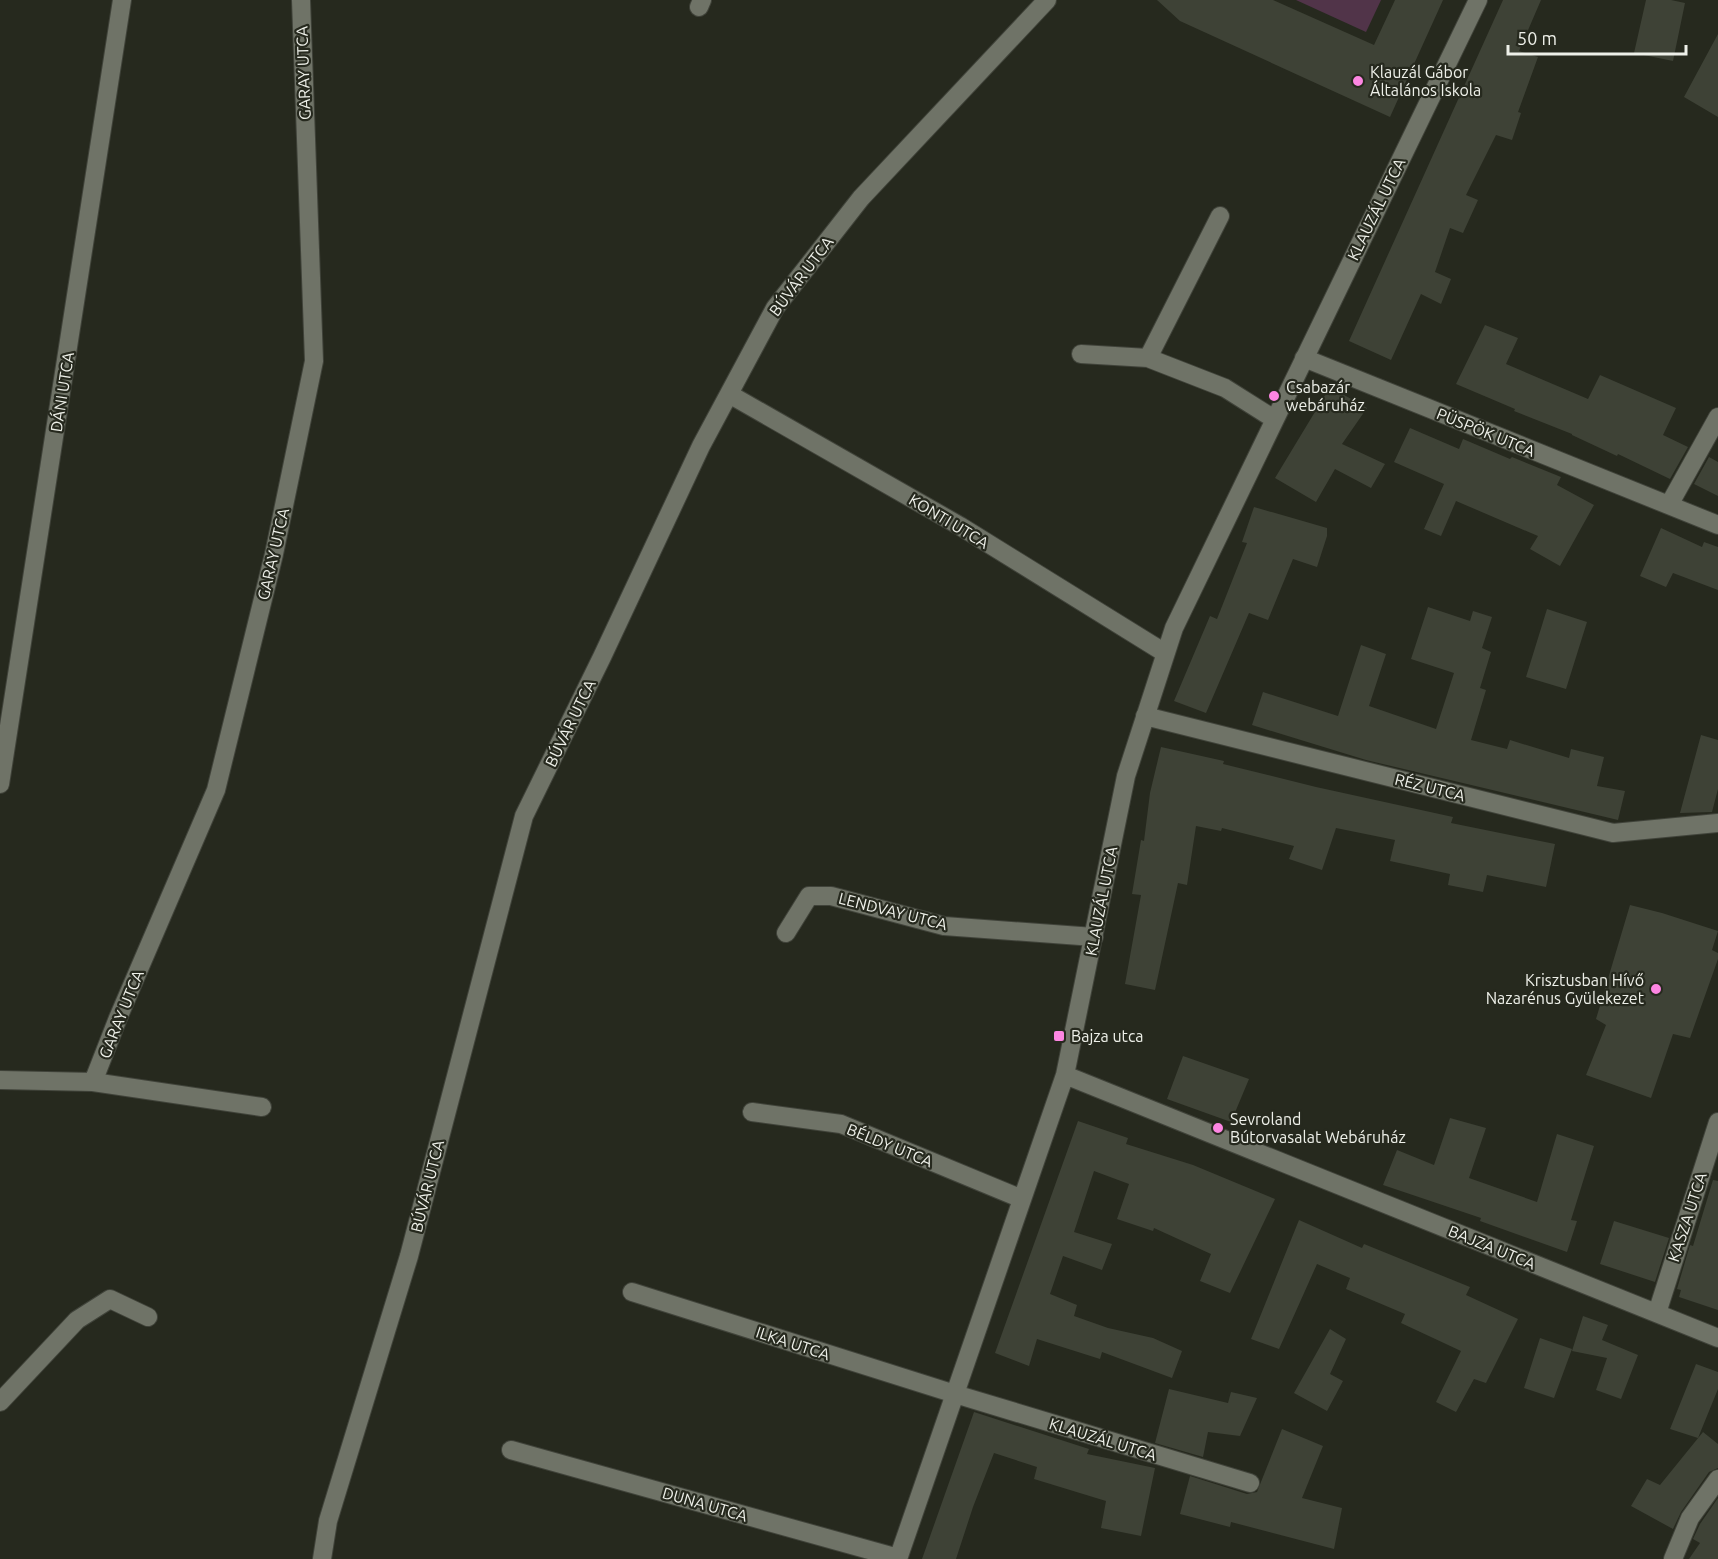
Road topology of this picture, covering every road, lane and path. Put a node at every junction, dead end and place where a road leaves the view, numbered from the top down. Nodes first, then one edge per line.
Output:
1 (122, 0) edge
2 (301, 0) edge
3 (1047, 0) edge
4 (1478, 0) edge
5 (1220, 216) dead end
6 (1081, 354) dead end
7 (1148, 358) junction
8 (1304, 358) junction
9 (729, 393) junction
10 (1718, 417) edge
11 (1275, 419) junction
12 (1669, 505) junction
13 (1718, 525) edge
14 (1166, 653) junction
15 (1145, 716) junction
16 (0, 784) edge
17 (1718, 823) edge
18 (786, 933) dead end
19 (1094, 937) junction
20 (1065, 1075) junction
21 (0, 1080) edge
22 (93, 1082) junction
23 (262, 1107) dead end
24 (752, 1112) dead end
25 (1718, 1122) edge
26 (1022, 1199) junction
27 (632, 1292) dead end
28 (1657, 1313) junction
29 (148, 1317) dead end
30 (1718, 1338) edge
31 (955, 1394) junction
32 (0, 1402) edge
33 (511, 1450) dead end
34 (1718, 1479) edge
35 (1250, 1483) dead end
36 (322, 1559) edge
37 (898, 1559) edge
38 (1673, 1559) edge

1 - 16 street, DÁNI UTCA
2 - 22 street, GARAY UTCA
3 - 9 street, BÚVÁR UTCA
4 - 8 street, KLAUZÁL UTCA
5 - 7 street
6 - 7 street
7 - 11 street
8 - 11 street, KLAUZÁL UTCA
8 - 12 street, PÜSPÖK UTCA
9 - 14 street, KONTI UTCA
9 - 36 street, BÚVÁR UTCA
10 - 12 street
11 - 14 street, KLAUZÁL UTCA
12 - 13 street, PÜSPÖK UTCA
14 - 15 street, KLAUZÁL UTCA
15 - 17 street, RÉZ UTCA
15 - 19 street, KLAUZÁL UTCA
18 - 19 street, LENDVAY UTCA
19 - 20 street, KLAUZÁL UTCA
20 - 26 street, KLAUZÁL UTCA
20 - 28 street, BAJZA UTCA
21 - 22 street, GARAY UTCA
22 - 23 street, GARAY UTCA
24 - 26 street, BÉLDY UTCA
25 - 28 street, KASZA UTCA
26 - 31 street, KLAUZÁL UTCA
27 - 31 street, ILKA UTCA
28 - 30 street, BAJZA UTCA
29 - 32 street
31 - 35 street, KLAUZÁL UTCA
31 - 37 street, KLAUZÁL UTCA
33 - 37 street, DUNA UTCA
34 - 38 street

